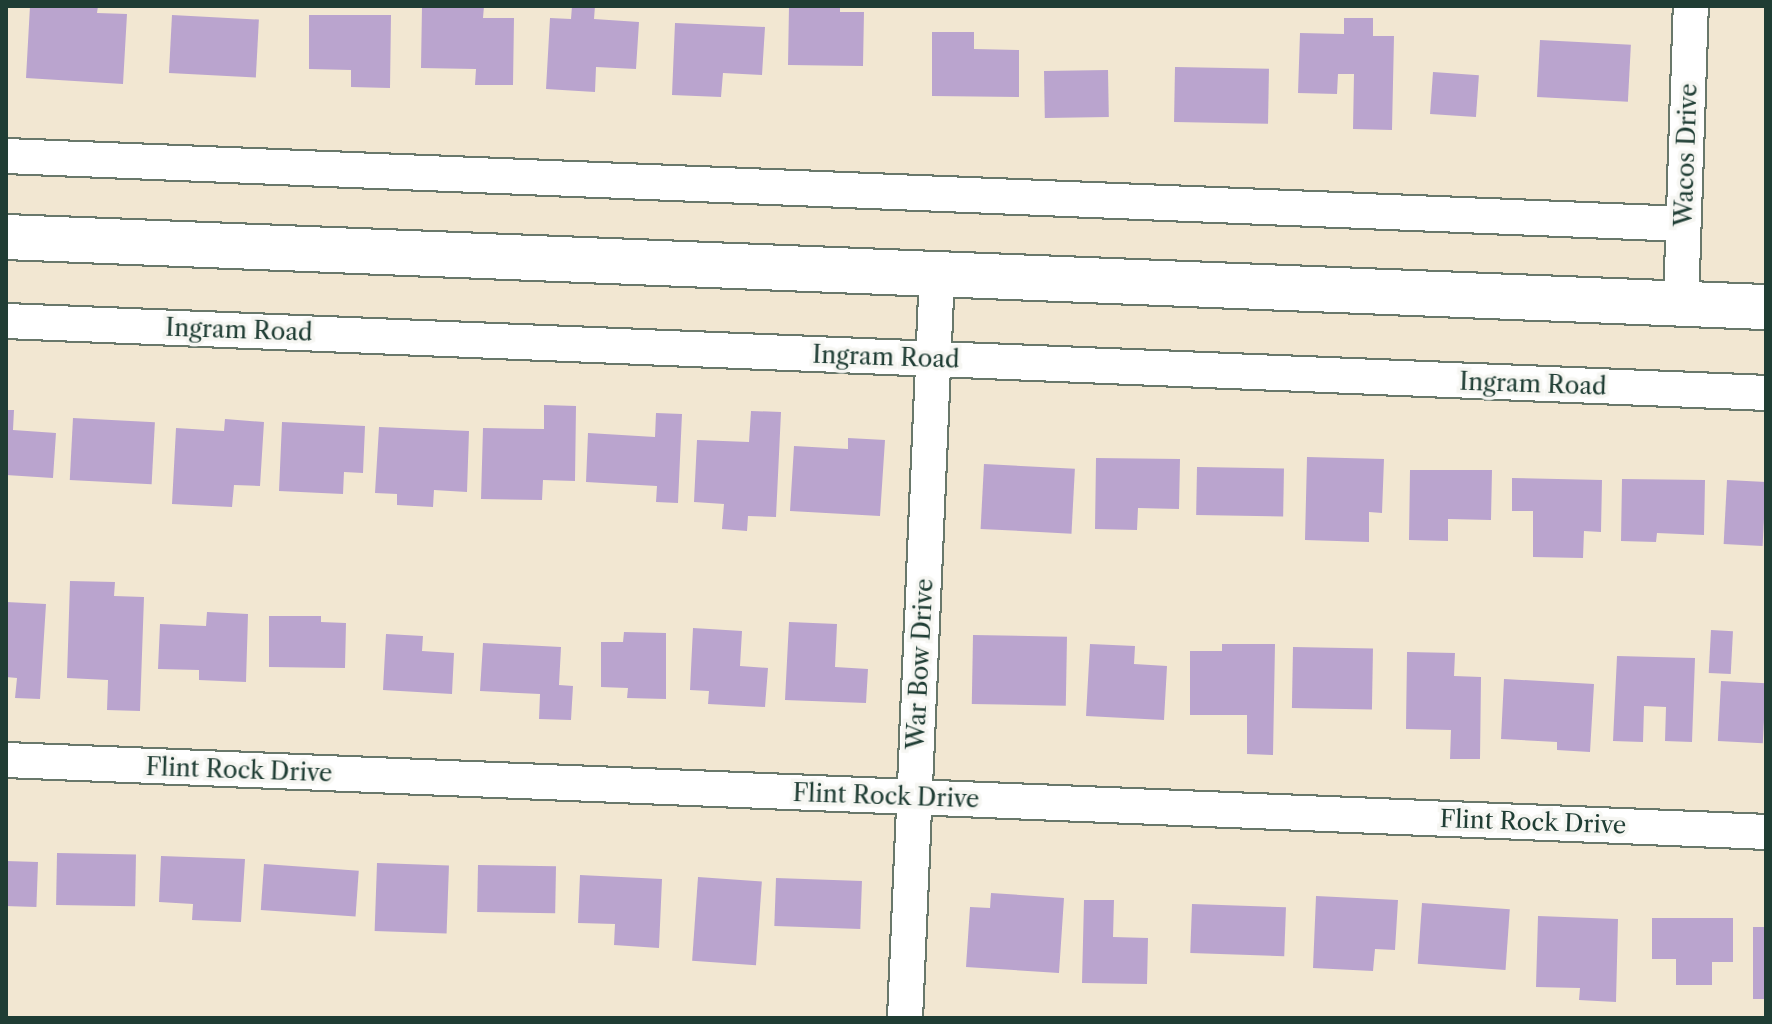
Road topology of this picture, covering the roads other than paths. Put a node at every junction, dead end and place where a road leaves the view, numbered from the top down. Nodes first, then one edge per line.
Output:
1 (1691, 6) edge
2 (6, 156) edge
3 (1683, 224) junction
4 (6, 237) edge
5 (937, 274) junction
6 (1681, 303) junction
7 (1766, 307) edge
8 (6, 321) edge
9 (934, 359) junction
10 (1766, 393) edge
11 (6, 760) edge
12 (914, 798) junction
13 (1766, 832) edge
14 (905, 1018) edge

1 - 3 street, Wacos Drive
2 - 3 street
3 - 6 street, Wacos Drive
4 - 5 main road
5 - 6 main road
5 - 9 street, War Bow Drive
6 - 7 main road
8 - 9 street, Ingram Road
9 - 10 street, Ingram Road
9 - 12 street, War Bow Drive
11 - 12 street, Flint Rock Drive
12 - 13 street, Flint Rock Drive
12 - 14 street, War Bow Drive

